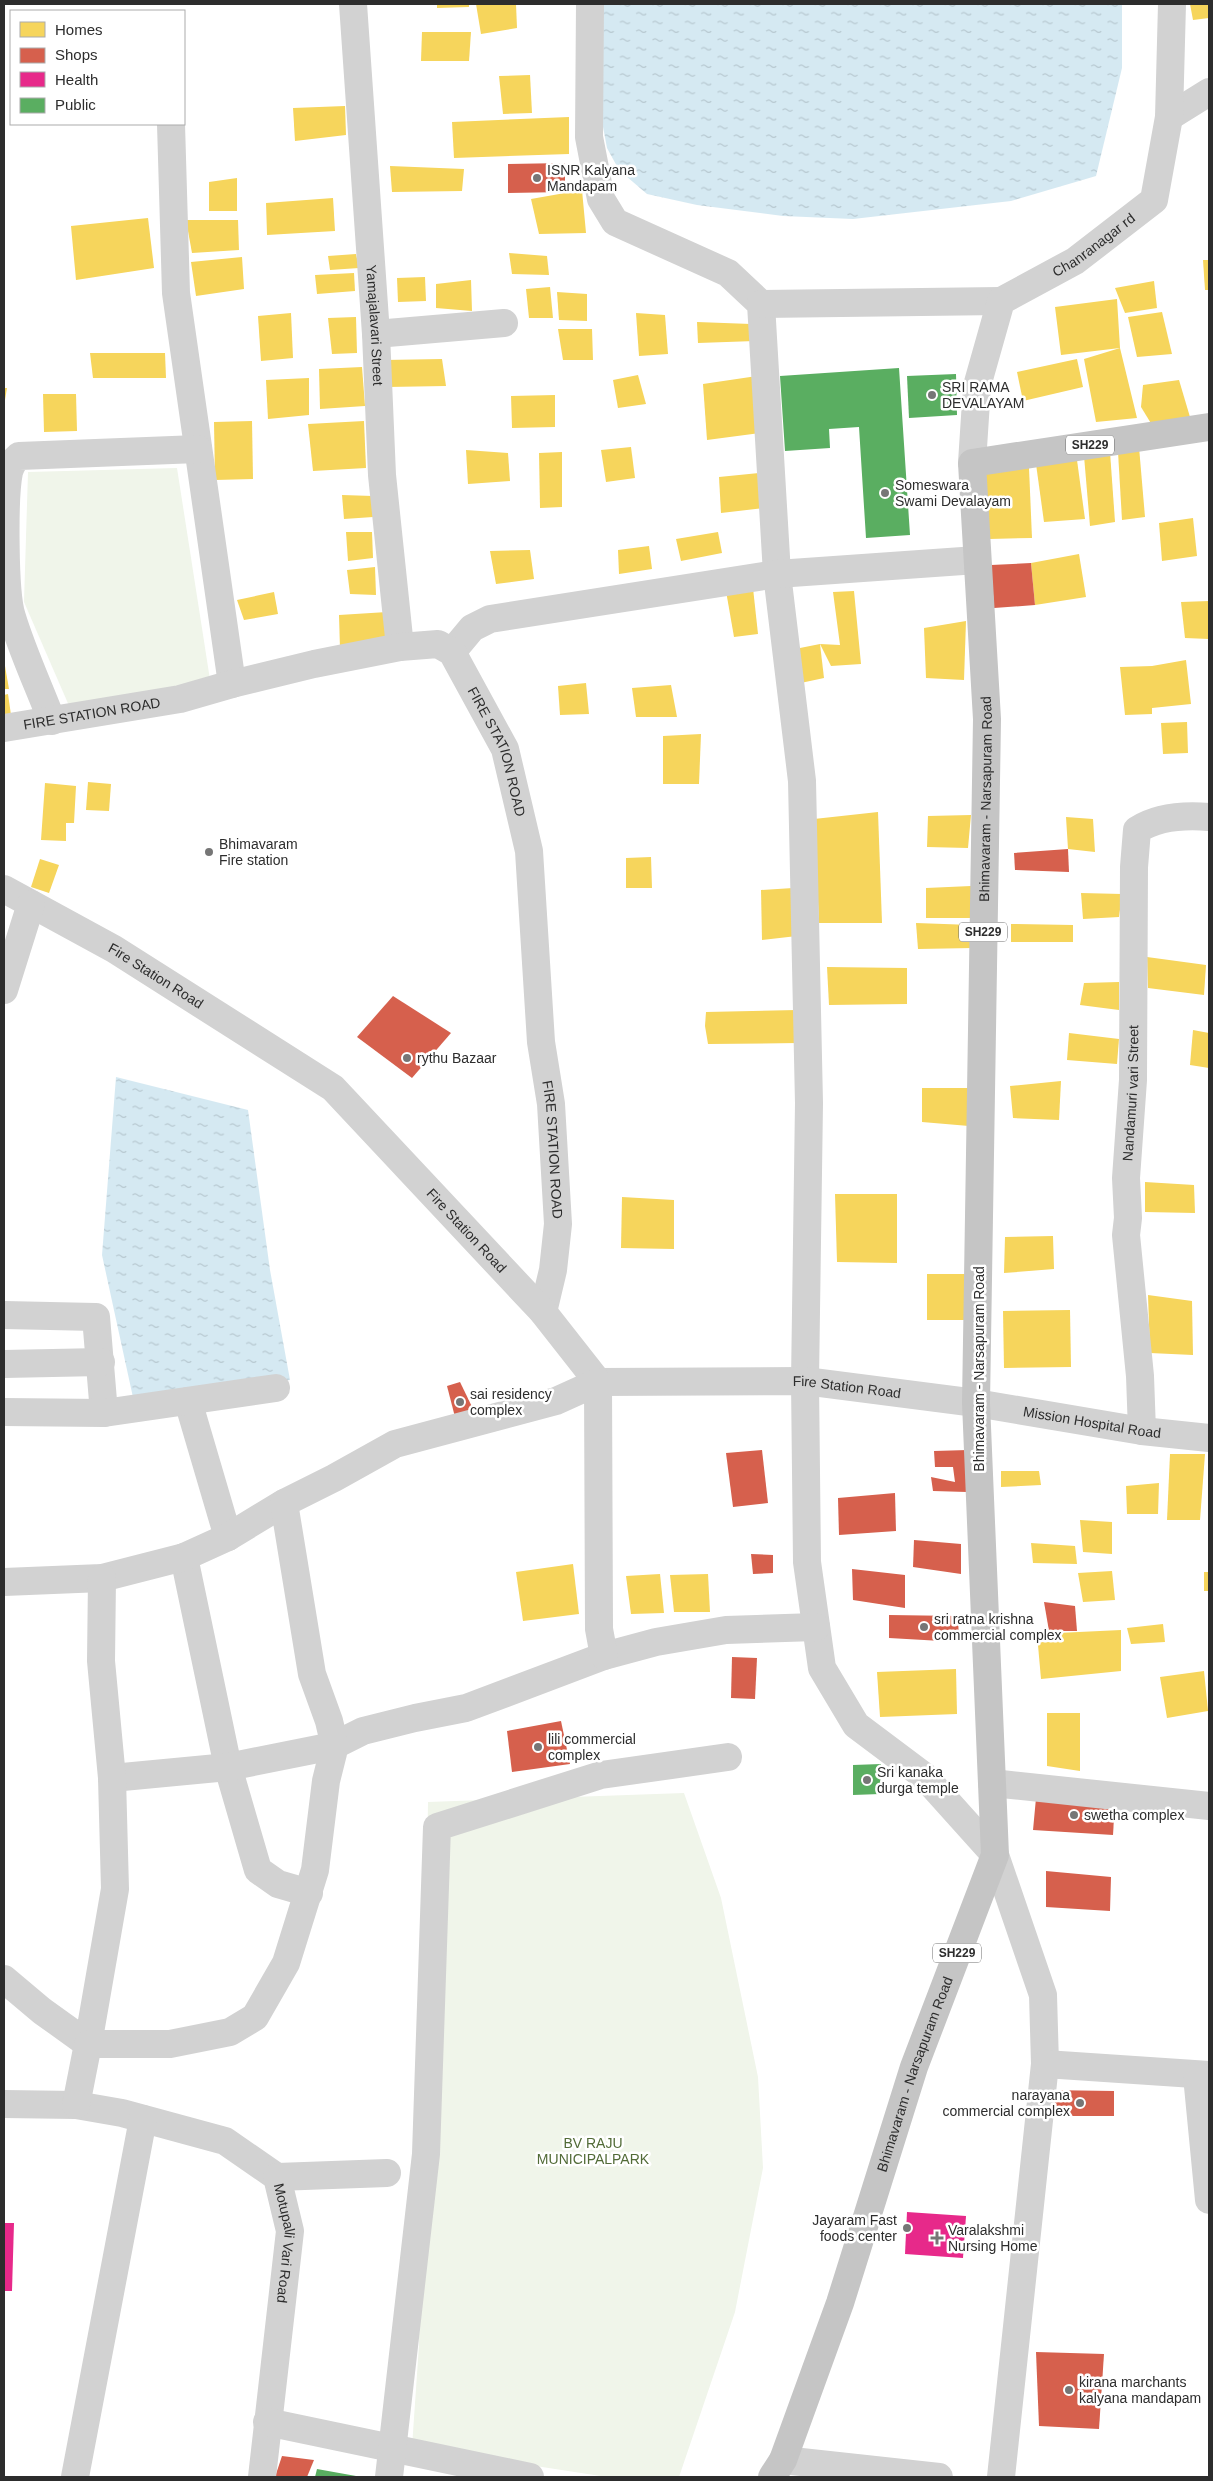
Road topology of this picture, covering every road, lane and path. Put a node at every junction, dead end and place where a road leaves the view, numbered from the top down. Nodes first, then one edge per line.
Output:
1 (352, 4) edge
2 (590, 4) edge
3 (1172, 4) edge
4 (1209, 92) edge
5 (1169, 117) junction
6 (171, 125) edge
7 (1001, 301) junction
8 (761, 304) junction
9 (504, 323) dead end
10 (376, 334) junction
11 (1209, 427) edge
12 (198, 449) junction
13 (972, 463) junction
14 (977, 560) junction
15 (777, 574) junction
16 (400, 647) junction
17 (452, 652) junction
18 (232, 684) junction
19 (52, 721) junction
20 (4, 728) edge
21 (1209, 817) edge
22 (4, 889) edge
23 (31, 904) junction
24 (4, 990) edge
25 (543, 1312) junction
26 (4, 1316) edge
27 (101, 1362) junction
28 (4, 1364) edge
29 (806, 1381) junction
30 (598, 1382) junction
31 (276, 1388) dead end
32 (188, 1401) junction
33 (976, 1403) junction
34 (4, 1412) edge
35 (104, 1413) junction
36 (1142, 1431) junction
37 (1209, 1438) edge
38 (284, 1503) junction
39 (228, 1536) junction
40 (184, 1557) junction
41 (102, 1578) junction
42 (4, 1582) edge
43 (816, 1627) junction
44 (604, 1656) junction
45 (333, 1746) junction
46 (728, 1757) dead end
47 (228, 1768) junction
48 (112, 1778) junction
49 (992, 1783) junction
50 (1209, 1806) edge
51 (995, 1855) junction
52 (309, 1894) junction
53 (4, 1979) edge
54 (88, 2044) junction
55 (1045, 2064) junction
56 (1203, 2075) edge
57 (4, 2104) edge
58 (76, 2104) junction
59 (143, 2119) junction
60 (387, 2173) dead end
61 (277, 2177) junction
62 (1209, 2200) edge
63 (267, 2422) junction
64 (394, 2449) junction
65 (452, 2469) edge
66 (777, 2469) edge
67 (75, 2477) edge
68 (262, 2477) edge
69 (389, 2477) edge
70 (530, 2477) edge
71 (940, 2477) edge
72 (1001, 2477) edge

1 - 10 street, Yamajalavari Street
2 - 8 street
3 - 5 street, Chanranagar rd
4 - 5 street
5 - 7 street, Chanranagar rd
6 - 12 street
7 - 8 street
7 - 13 street
8 - 15 street
9 - 10 street
10 - 16 street, Yamajalavari Street
11 - 13 main road, SH229
12 - 18 street
12 - 19 street
13 - 14 main road, Bhimavaram - Narsapuram Road / SH229
14 - 15 street
14 - 33 main road, Bhimavaram - Narsapuram Road / SH229
15 - 17 street
15 - 29 street
16 - 17 street, FIRE STATION ROAD
16 - 18 street, FIRE STATION ROAD
17 - 25 street, FIRE STATION ROAD
18 - 19 street, FIRE STATION ROAD
19 - 20 street, FIRE STATION ROAD
21 - 36 street, Nandamuri vari Street
22 - 23 street, Fire Station Road
23 - 24 street
23 - 25 street, Fire Station Road
25 - 30 street, Fire Station Road
26 - 27 street
27 - 28 street
27 - 35 street
29 - 30 street, Fire Station Road
29 - 33 street, Fire Station Road
29 - 43 street
30 - 38 street
30 - 44 street
31 - 32 street
32 - 35 street
32 - 39 street
33 - 36 street, Mission Hospital Road
33 - 49 main road, Bhimavaram - Narsapuram Road / SH229
34 - 35 street
36 - 37 street, Mission Hospital Road
38 - 39 street
38 - 45 street
39 - 40 street
40 - 41 street
40 - 47 street
41 - 42 street
41 - 48 street
43 - 44 street
43 - 51 street
44 - 45 street
45 - 47 street
45 - 52 street
46 - 64 street
47 - 48 street
47 - 52 street
48 - 54 street
49 - 50 street
49 - 51 main road, Bhimavaram - Narsapuram Road / SH229
51 - 55 street
51 - 66 main road, Bhimavaram - Narsapuram Road / SH229
52 - 54 street
53 - 54 street
54 - 58 street
55 - 56 street
55 - 72 street
56 - 62 street
57 - 58 street, Motupalli Vari Road
58 - 59 street, Motupalli Vari Road
59 - 61 street, Motupalli Vari Road
59 - 67 street
60 - 61 street
61 - 63 street, Motupalli Vari Road
63 - 64 street
63 - 68 street, Motupalli Vari Road
64 - 65 street
64 - 69 street
65 - 70 street
66 - 71 street

